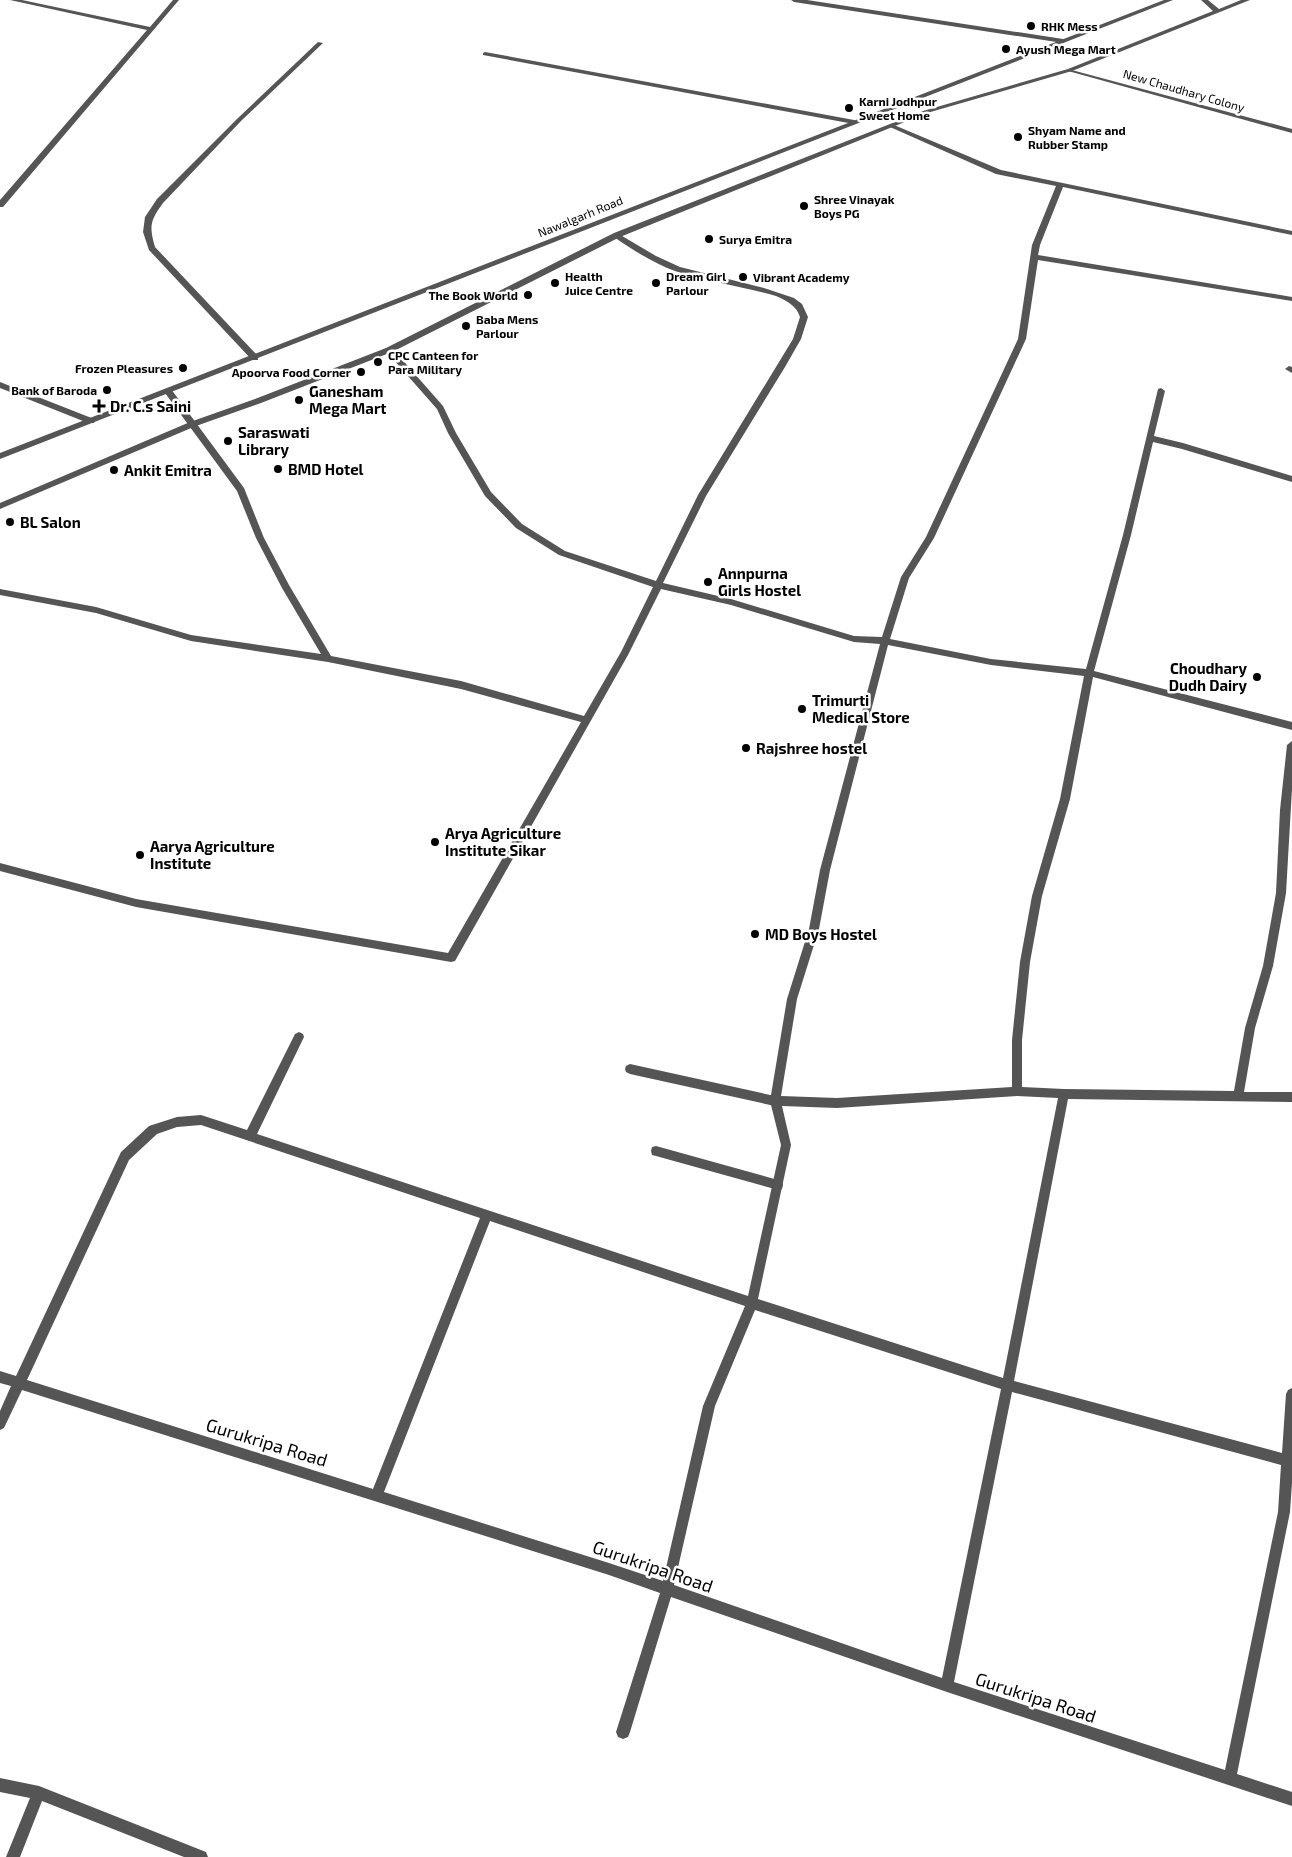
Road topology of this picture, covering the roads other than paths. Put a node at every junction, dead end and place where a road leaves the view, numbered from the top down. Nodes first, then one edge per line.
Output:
1 (13, 0) edge
2 (176, 0) edge
3 (794, 0) edge
4 (1170, 0) edge
5 (1204, 0) edge
6 (1247, 0) edge
7 (1217, 11) junction
8 (152, 29) junction
9 (1063, 41) junction
10 (320, 43) dead end
11 (485, 54) dead end
12 (1070, 70) junction
13 (854, 122) junction
14 (892, 126) junction
15 (1292, 131) edge
16 (1060, 185) junction
17 (0, 206) edge
18 (1292, 233) edge
19 (616, 235) junction
20 (1034, 257) junction
21 (1292, 299) edge
22 (389, 350) junction
23 (254, 358) junction
24 (0, 385) edge
25 (168, 391) junction
26 (1161, 391) dead end
27 (91, 420) junction
28 (193, 424) junction
29 (1150, 438) junction
30 (0, 456) edge
31 (1292, 479) edge
32 (0, 506) edge
33 (657, 585) junction
34 (0, 592) edge
35 (885, 641) junction
36 (328, 659) junction
37 (1089, 673) junction
38 (585, 720) junction
39 (1292, 726) edge
40 (1292, 745) edge
41 (0, 867) edge
42 (299, 1037) dead end
43 (630, 1069) dead end
44 (1017, 1091) junction
45 (1064, 1094) junction
46 (1238, 1096) junction
47 (1292, 1097) edge
48 (775, 1101) junction
49 (250, 1136) junction
50 (656, 1151) dead end
51 (778, 1185) junction
52 (487, 1215) junction
53 (752, 1303) junction
54 (0, 1377) edge
55 (19, 1382) junction
56 (1008, 1385) junction
57 (1292, 1394) edge
58 (0, 1424) edge
59 (1290, 1461) edge
60 (377, 1495) junction
61 (667, 1589) junction
62 (947, 1686) junction
63 (623, 1732) dead end
64 (1230, 1778) junction
65 (0, 1785) edge
66 (39, 1793) junction
67 (1292, 1799) edge
68 (13, 1857) edge
69 (201, 1857) edge

1 - 8 street
2 - 8 street
3 - 9 street
4 - 9 street, Nawalgarh Road
5 - 7 street
6 - 7 street
7 - 12 street
8 - 17 street
9 - 13 street, Nawalgarh Road
10 - 23 street
11 - 13 street
12 - 14 street
12 - 15 street, New Chaudhary Colony
13 - 23 street, Nawalgarh Road
14 - 16 street
14 - 19 street
16 - 18 street
16 - 20 street
19 - 22 street
19 - 33 street
20 - 21 street
20 - 35 street
22 - 28 street
22 - 33 street
23 - 25 street, Nawalgarh Road
24 - 27 street
25 - 27 street, Nawalgarh Road
25 - 28 street
26 - 29 street
27 - 30 street, Nawalgarh Road
28 - 32 street
28 - 36 street
29 - 31 street
29 - 37 street
33 - 35 street
33 - 38 street
34 - 36 street
35 - 37 street
35 - 48 street
36 - 38 street
37 - 39 street
37 - 44 street
38 - 41 street
40 - 46 street
42 - 49 street
43 - 48 street
44 - 45 street
44 - 48 street
45 - 46 street
45 - 56 street
46 - 47 street
48 - 51 street
49 - 52 street
49 - 55 street
50 - 51 street
51 - 53 street
52 - 53 street
52 - 60 street
53 - 56 street
53 - 61 street
54 - 55 street, Gurukripa Road
55 - 58 street
55 - 60 street, Gurukripa Road
56 - 59 street
56 - 62 street
57 - 59 street
59 - 64 street
60 - 61 street, Gurukripa Road
61 - 62 street, Gurukripa Road
61 - 63 street
62 - 64 street, Gurukripa Road
64 - 67 street, Gurukripa Road
65 - 66 street
66 - 68 street
66 - 69 street

